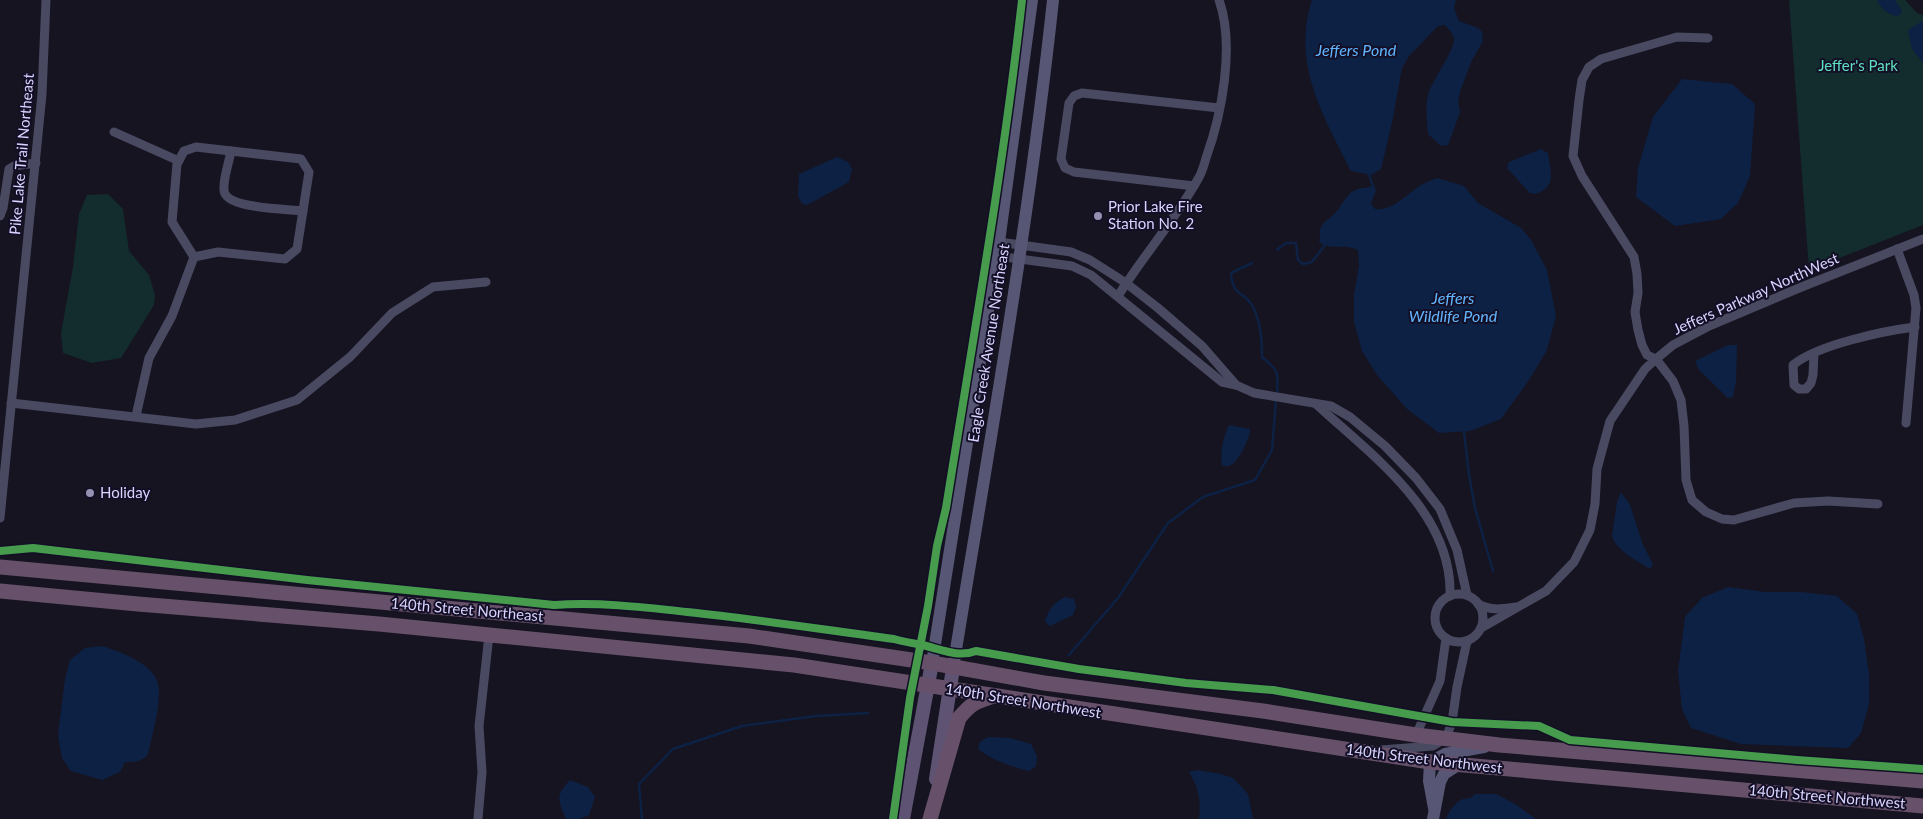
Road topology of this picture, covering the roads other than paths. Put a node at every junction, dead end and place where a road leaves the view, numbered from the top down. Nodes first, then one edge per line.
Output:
1 (46, 0) edge
2 (1032, 0) edge
3 (1053, 0) edge
4 (1219, 0) edge
5 (1708, 38) dead end
6 (1219, 108) junction
7 (114, 132) dead end
8 (231, 151) junction
9 (179, 161) junction
10 (36, 163) junction
11 (1194, 186) junction
12 (303, 211) junction
13 (0, 216) edge
14 (1923, 239) edge
15 (1000, 242) junction
16 (1021, 244) junction
17 (1896, 249) junction
18 (997, 256) junction
19 (194, 257) junction
20 (1019, 259) junction
21 (486, 282) dead end
22 (1126, 283) junction
23 (1118, 296) junction
24 (1915, 327) junction
25 (1814, 353) dead end
26 (1656, 359) junction
27 (1236, 385) junction
28 (11, 402) junction
29 (1316, 404) junction
30 (136, 416) junction
31 (1906, 423) dead end
32 (1878, 504) dead end
33 (0, 518) edge
34 (0, 567) edge
35 (0, 591) edge
36 (1467, 595) junction
37 (1450, 596) junction
38 (1478, 604) junction
39 (1519, 607) junction
40 (1481, 628) junction
41 (490, 635) junction
42 (1446, 638) junction
43 (1468, 641) junction
44 (932, 664) junction
45 (953, 668) junction
46 (928, 686) junction
47 (950, 690) junction
48 (992, 696) junction
49 (1416, 735) junction
50 (1446, 738) junction
51 (1498, 745) junction
52 (1361, 752) junction
53 (1430, 762) junction
54 (1458, 765) junction
55 (1923, 781) edge
56 (1923, 806) edge
57 (1434, 813) edge
58 (478, 819) edge
59 (904, 819) edge
60 (929, 819) edge

1 - 10 street, Pike Lake Trail Northeast
2 - 15 main road, Eagle Creek Avenue Northeast
3 - 16 main road, Eagle Creek Avenue Northeast
4 - 6 street
5 - 26 street
6 - 11 street
6 - 11 street
7 - 9 street
8 - 9 street
8 - 12 street
8 - 12 street
9 - 19 street
10 - 13 street
10 - 28 street, Pike Lake Trail Northeast
11 - 22 street
12 - 19 street
14 - 17 street, Jeffers Parkway NorthWest
15 - 16 street
15 - 18 main road, Eagle Creek Avenue Northeast
16 - 20 main road, Eagle Creek Avenue Northeast
16 - 22 street
17 - 24 street
17 - 26 street, Jeffers Parkway NorthWest
18 - 20 street
18 - 44 main road, Eagle Creek Avenue Northeast
19 - 30 street
20 - 23 street
20 - 45 main road, Eagle Creek Avenue Northeast
21 - 30 street
22 - 23 street
22 - 27 street
23 - 27 street
24 - 25 street
24 - 31 street
26 - 32 street
26 - 39 street, Jeffers Parkway NorthWest
27 - 29 street
28 - 30 street
28 - 33 street, Pike Lake Trail Northeast
29 - 36 street
29 - 37 street
34 - 44 highway, 140th Street Northeast
35 - 41 highway, 140th Street Northeast
36 - 37 street
36 - 38 street
37 - 42 street
38 - 39 street, Jeffers Parkway NorthWest
38 - 40 street
39 - 40 street, Jeffers Parkway NorthWest
40 - 43 street
41 - 46 highway, 140th Street Northeast
41 - 58 street
42 - 43 street
42 - 49 street
43 - 50 street
44 - 45 highway, 140th Street Northwest
44 - 46 main road, Eagle Creek Avenue Northeast
45 - 47 main road, Eagle Creek Avenue Northeast
45 - 49 highway, 140th Street Northwest
46 - 47 highway, 140th Street Northwest
46 - 59 main road, Eagle Creek Avenue Northeast
47 - 48 highway, 140th Street Northwest
47 - 60 main road, Eagle Creek Avenue Northeast
48 - 52 highway, 140th Street Northwest
48 - 60 highway
49 - 50 highway, 140th Street Northwest
50 - 51 highway, 140th Street Northwest
50 - 52 street
51 - 53 main road
51 - 55 highway, 140th Street Northwest
52 - 53 highway, 140th Street Northwest
53 - 54 highway, 140th Street Northwest
53 - 57 main road
54 - 56 highway, 140th Street Northwest
54 - 57 main road

